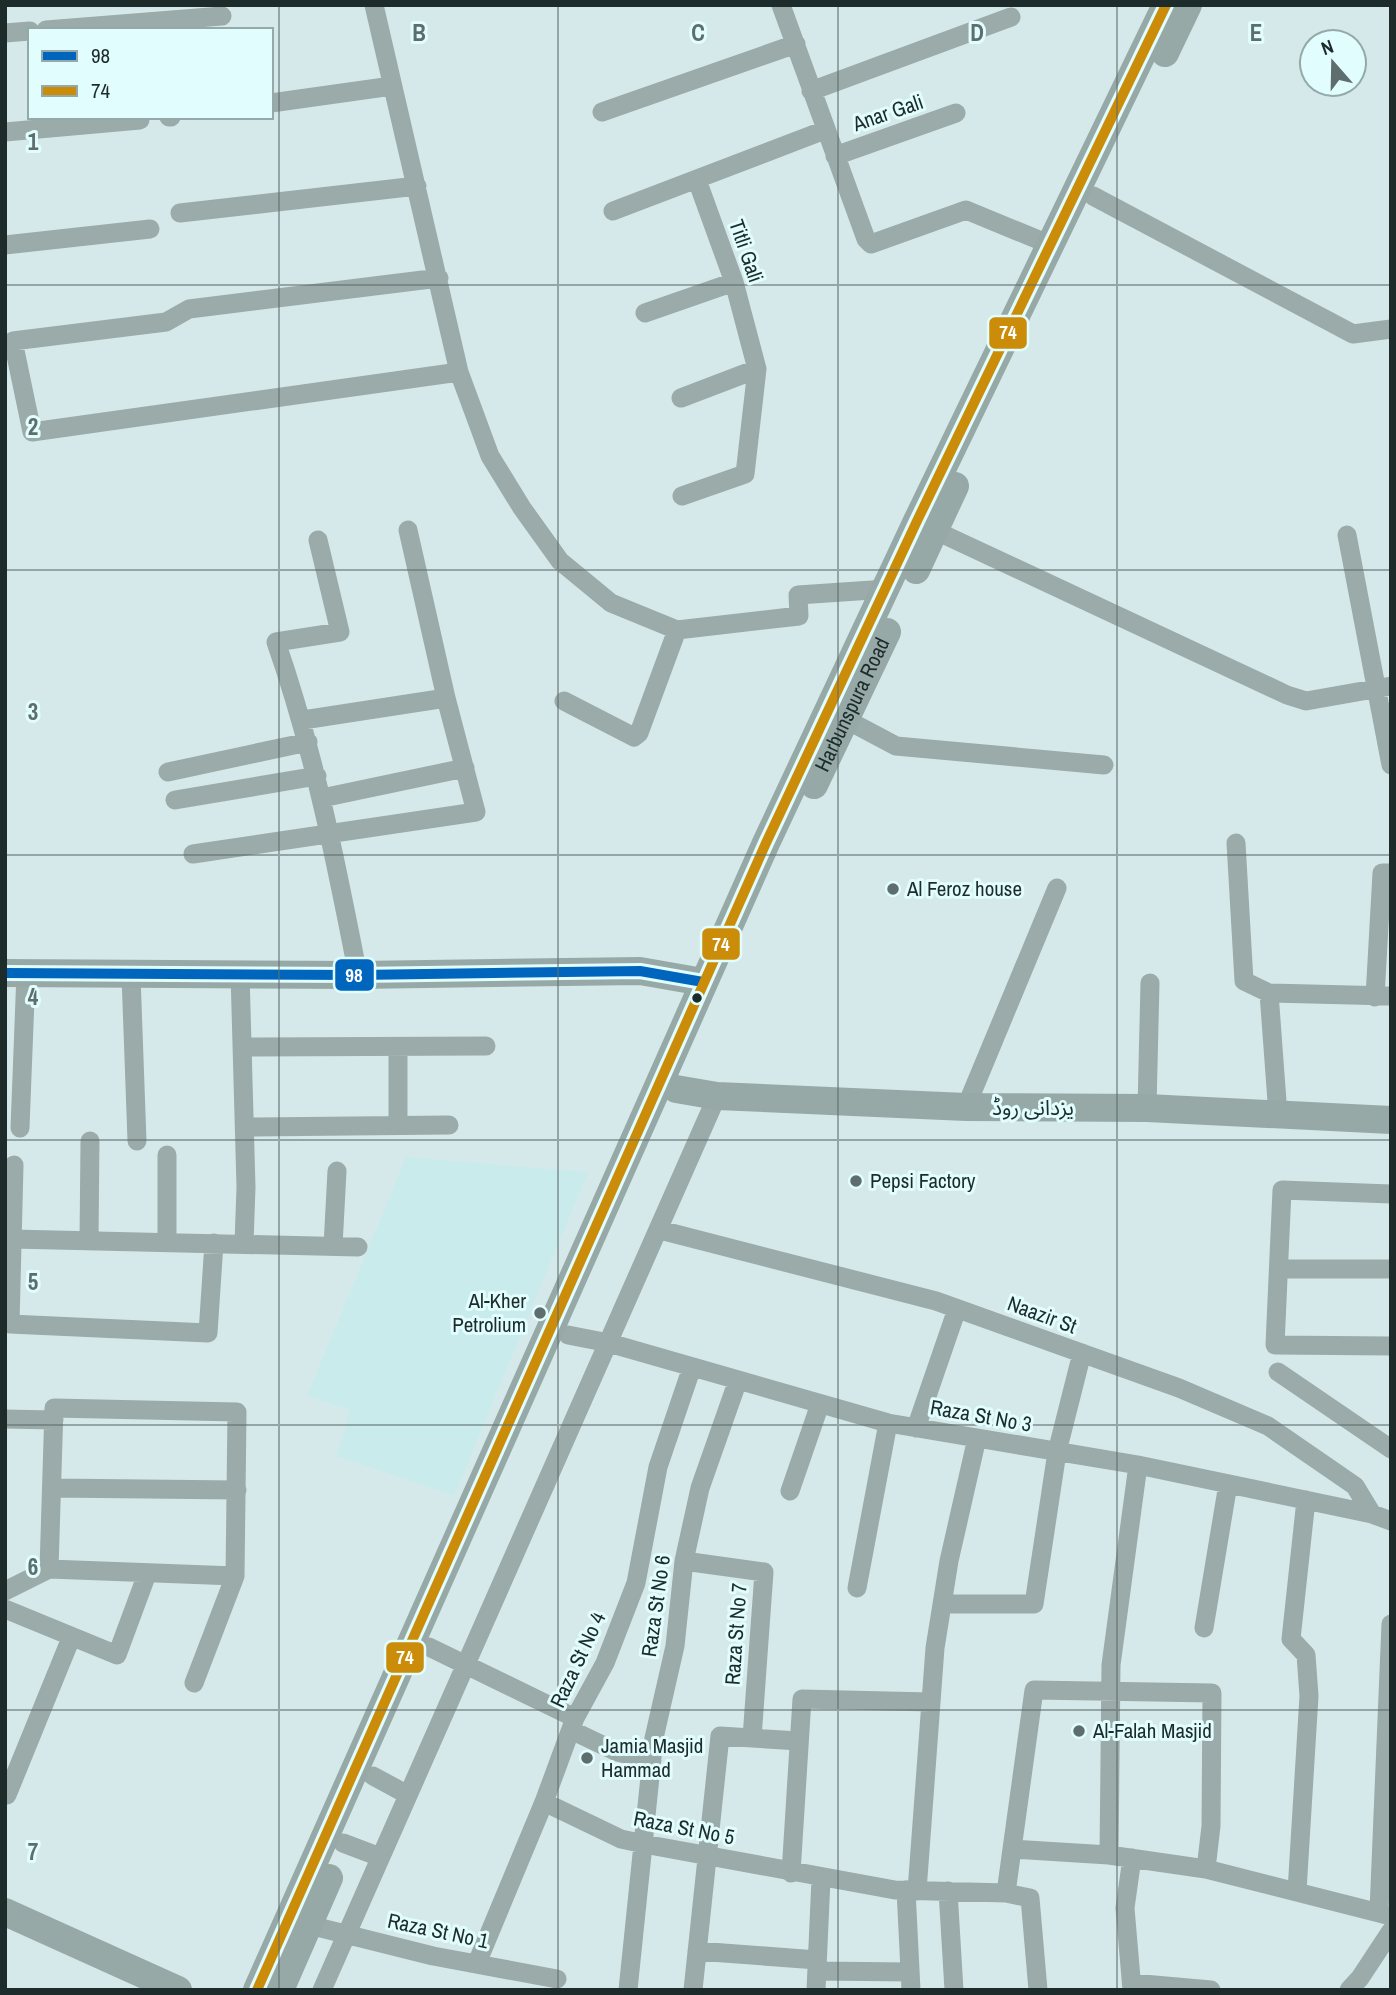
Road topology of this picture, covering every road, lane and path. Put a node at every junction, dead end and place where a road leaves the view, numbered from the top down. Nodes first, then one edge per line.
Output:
1 (374, 5) edge
2 (1166, 5) edge
3 (1188, 5) edge
4 (783, 6) edge
5 (222, 16) dead end
6 (1011, 17) dead end
7 (71, 28) edge
8 (28, 31) edge
9 (5, 33) edge
10 (796, 44) junction
11 (392, 86) junction
12 (811, 90) junction
13 (273, 103) edge
14 (602, 112) dead end
15 (956, 113) dead end
16 (140, 120) dead end
17 (825, 130) junction
18 (5, 132) edge
19 (835, 156) junction
20 (697, 180) junction
21 (416, 186) junction
22 (1085, 193) junction
23 (613, 211) dead end
24 (180, 213) dead end
25 (150, 229) dead end
26 (5, 245) edge
27 (1051, 245) junction
28 (439, 278) junction
29 (734, 282) junction
30 (645, 313) dead end
31 (1391, 329) edge
32 (757, 369) junction
33 (459, 372) junction
34 (681, 398) dead end
35 (682, 496) dead end
36 (408, 530) dead end
37 (934, 530) junction
38 (1347, 535) dead end
39 (318, 540) dead end
40 (887, 589) junction
41 (677, 630) junction
42 (1383, 688) edge
43 (446, 698) junction
44 (564, 701) dead end
45 (303, 720) junction
46 (847, 720) junction
47 (308, 741) junction
48 (1104, 765) dead end
49 (1391, 765) edge
50 (464, 768) junction
51 (168, 772) dead end
52 (317, 776) junction
53 (323, 798) junction
54 (176, 800) dead end
55 (330, 831) junction
56 (1236, 843) dead end
57 (774, 846) junction
58 (193, 854) dead end
59 (1391, 873) edge
60 (1057, 888) dead end
61 (15, 973) edge
62 (240, 973) junction
63 (131, 975) junction
64 (358, 975) junction
65 (703, 982) junction
66 (1150, 983) dead end
67 (1269, 993) junction
68 (1383, 997) edge
69 (398, 1046) junction
70 (486, 1046) dead end
71 (242, 1047) junction
72 (676, 1089) junction
73 (717, 1096) junction
74 (966, 1107) junction
75 (1147, 1108) junction
76 (1278, 1115) junction
77 (1391, 1120) edge
78 (398, 1125) junction
79 (449, 1125) dead end
80 (245, 1127) junction
81 (20, 1128) dead end
82 (90, 1141) dead end
83 (137, 1141) dead end
84 (167, 1155) dead end
85 (14, 1165) dead end
86 (337, 1171) dead end
87 (1391, 1194) edge
88 (660, 1230) junction
89 (12, 1239) junction
90 (89, 1241) junction
91 (167, 1242) junction
92 (214, 1243) junction
93 (244, 1244) junction
94 (333, 1246) junction
95 (358, 1247) dead end
96 (1279, 1269) junction
97 (1391, 1269) edge
98 (957, 1309) junction
99 (568, 1335) junction
100 (609, 1343) junction
101 (1391, 1346) edge
102 (1082, 1353) junction
103 (692, 1367) junction
104 (1278, 1372) dead end
105 (738, 1380) junction
106 (820, 1404) junction
107 (5, 1419) edge
108 (54, 1420) junction
109 (888, 1423) junction
110 (916, 1428) junction
111 (977, 1438) junction
112 (1391, 1449) edge
113 (1056, 1452) junction
114 (504, 1455) junction
115 (1138, 1465) junction
116 (1228, 1484) junction
117 (53, 1488) junction
118 (237, 1490) junction
119 (790, 1491) dead end
120 (1306, 1500) junction
121 (1381, 1517) edge
122 (684, 1561) junction
123 (49, 1569) junction
124 (147, 1574) junction
125 (235, 1576) junction
126 (857, 1588) dead end
127 (5, 1591) edge
128 (942, 1604) junction
129 (5, 1609) edge
130 (1391, 1623) edge
131 (1204, 1628) dead end
132 (71, 1638) junction
133 (429, 1647) junction
134 (467, 1665) junction
135 (194, 1683) dead end
136 (1110, 1692) junction
137 (931, 1702) junction
138 (573, 1724) junction
139 (751, 1738) junction
140 (799, 1741) junction
141 (652, 1760) junction
142 (373, 1776) junction
143 (7, 1795) dead end
144 (408, 1795) junction
145 (544, 1802) junction
146 (343, 1843) junction
147 (644, 1844) junction
148 (1012, 1849) junction
149 (1109, 1855) junction
150 (708, 1856) junction
151 (380, 1857) junction
152 (1132, 1858) junction
153 (1206, 1869) junction
154 (790, 1873) junction
155 (821, 1879) junction
156 (912, 1890) junction
157 (948, 1891) junction
158 (1297, 1891) junction
159 (1006, 1894) junction
160 (5, 1912) edge
161 (1385, 1914) edge
162 (300, 1921) junction
163 (1391, 1931) edge
164 (346, 1933) junction
165 (697, 1951) junction
166 (477, 1963) junction
167 (817, 1973) edge
168 (557, 1979) dead end
169 (910, 1981) edge
170 (1132, 1986) edge
171 (178, 1990) edge
172 (257, 1990) edge
173 (280, 1990) edge
174 (322, 1990) edge
175 (628, 1990) edge
176 (693, 1990) edge
177 (954, 1990) edge
178 (1038, 1990) edge
179 (1211, 1990) edge
180 (1349, 1990) edge

1 - 11 street
2 - 22 main road, Harbunspura Road
3 - 22 main road, Harbunspura Road
4 - 10 street
5 - 7 street
6 - 12 street
8 - 9 street
10 - 12 street
10 - 14 street
11 - 13 street
11 - 21 street
12 - 17 street
15 - 19 street, Anar Gali
16 - 18 street
17 - 19 street
17 - 20 street
19 - 27 street
20 - 23 street
20 - 29 street, Titli Gali
21 - 24 street
21 - 28 street
22 - 27 main road, Harbunspura Road
22 - 31 street
22 - 37 main road, Harbunspura Road
25 - 26 street
27 - 40 main road, Harbunspura Road
28 - 33 street
28 - 33 street
29 - 30 street
29 - 32 street, Titli Gali
32 - 34 street
32 - 35 street, Titli Gali
33 - 41 street
36 - 43 street
37 - 42 street
37 - 46 main road, Harbunspura Road
38 - 42 street
39 - 45 street
40 - 41 street
40 - 57 main road, Harbunspura Road
41 - 44 street
42 - 49 street
43 - 45 street
43 - 50 street
45 - 47 street
46 - 48 street
46 - 57 main road, Harbunspura Road
47 - 51 street
47 - 52 street
50 - 53 street
50 - 55 street
52 - 53 street
52 - 54 street
53 - 55 street
55 - 58 street
55 - 64 street
56 - 67 street
57 - 65 main road, Harbunspura Road
57 - 72 main road, Harbunspura Road
59 - 68 street
60 - 74 street
61 - 63 main road
61 - 81 street
62 - 63 main road
62 - 64 main road
62 - 71 street
63 - 83 street
64 - 65 main road
65 - 114 main road, Harbunspura Road
66 - 75 street
67 - 68 street
67 - 76 street
69 - 70 street
69 - 71 street
69 - 78 street
71 - 80 street
72 - 73 main road, یزدانی روڈ
72 - 99 main road, Harbunspura Road
73 - 74 main road, یزدانی روڈ
73 - 88 street
74 - 75 main road, یزدانی روڈ
75 - 76 main road, یزدانی روڈ
76 - 77 main road, یزدانی روڈ
78 - 79 street
78 - 80 street
80 - 93 street
82 - 90 street
84 - 91 street
85 - 89 street
86 - 94 street
87 - 96 street
88 - 98 street, Naazir St
88 - 100 street
89 - 90 street
89 - 92 street
90 - 91 street
91 - 92 street
92 - 93 street
93 - 94 street
94 - 95 street
96 - 97 street
96 - 101 street
98 - 102 street, Naazir St
98 - 110 street
99 - 100 street, Raza St No 3
99 - 114 main road, Harbunspura Road
100 - 103 street, Raza St No 3
100 - 134 street
102 - 113 street
102 - 121 street, Naazir St
103 - 105 street, Raza St No 3
103 - 138 street, Raza St No 4
104 - 112 street
105 - 106 street, Raza St No 3
105 - 122 street, Raza St No 6
106 - 109 street, Raza St No 3
106 - 119 street
107 - 108 street
108 - 117 street
108 - 118 street
109 - 110 street, Raza St No 3
109 - 126 street
110 - 111 street, Raza St No 3
111 - 113 street, Raza St No 3
111 - 128 street
113 - 115 street, Raza St No 3
113 - 128 street
114 - 133 main road, Harbunspura Road
114 - 162 main road, Harbunspura Road
115 - 116 street, Raza St No 3
115 - 136 street
116 - 120 street, Raza St No 3
116 - 131 street
117 - 118 street
117 - 123 street
118 - 125 street
120 - 121 street, Raza St No 3
120 - 158 street
122 - 139 street, Raza St No 7
122 - 141 street, Raza St No 6
123 - 124 street
123 - 127 street
124 - 125 street
124 - 132 street
125 - 135 street
128 - 137 street
129 - 132 street
130 - 161 street
132 - 143 street
133 - 134 street
133 - 142 main road, Harbunspura Road
134 - 138 street
134 - 144 street
136 - 148 street
136 - 149 street
136 - 153 street
137 - 140 street
137 - 156 street
138 - 141 street
138 - 145 street, Raza St No 4
139 - 140 street
139 - 150 street
140 - 154 street
141 - 147 street, Raza St No 6
142 - 144 street
142 - 146 main road, Harbunspura Road
144 - 151 street
145 - 147 street, Raza St No 5
145 - 166 street, Raza St No 4
146 - 151 street
146 - 162 main road, Harbunspura Road
147 - 150 street, Raza St No 5
147 - 175 street, Raza St No 6
148 - 149 street
148 - 159 street
149 - 152 street
150 - 154 street, Raza St No 5
150 - 165 street
151 - 164 street
152 - 153 street
152 - 170 street
153 - 158 street
154 - 155 street, Raza St No 5
155 - 156 street, Raza St No 5
155 - 167 street
156 - 157 street, Raza St No 5
156 - 169 street
157 - 159 street, Raza St No 5
157 - 177 street
158 - 161 street
159 - 178 street
160 - 171 main road
162 - 164 street, Raza St No 1
162 - 172 main road, Harbunspura Road
162 - 173 main road, Harbunspura Road
163 - 180 street
164 - 166 street, Raza St No 1
164 - 174 street
165 - 167 street
165 - 176 street
166 - 168 street, Raza St No 1
167 - 169 street
170 - 179 street

